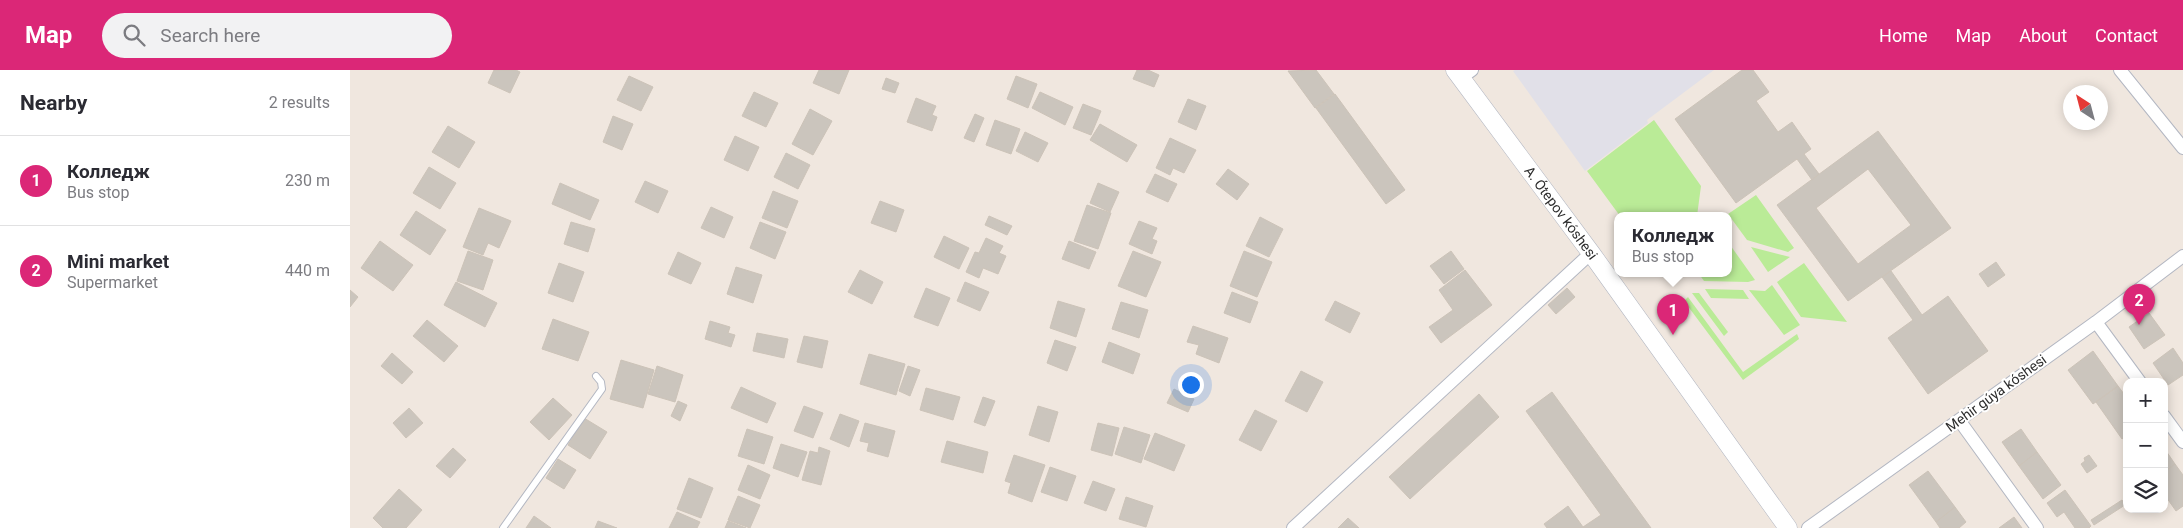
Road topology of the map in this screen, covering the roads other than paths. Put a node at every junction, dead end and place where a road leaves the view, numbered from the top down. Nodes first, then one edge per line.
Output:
1 (2120, 70) edge
2 (1463, 73) edge
3 (2183, 148) edge
4 (1591, 253) junction
5 (2183, 256) edge
6 (2096, 322) junction
7 (596, 376) dead end
8 (2137, 378) edge
9 (1958, 420) junction
10 (2168, 421) edge
11 (2183, 442) edge
12 (503, 528) edge
13 (1293, 528) edge
14 (1788, 528) edge
15 (1808, 528) edge
16 (2037, 528) edge

1 - 3 street
2 - 4 main road, A. Ótepov kóshesi
4 - 13 street
4 - 14 main road, A. Ótepov kóshesi
5 - 6 street, Mehir gúyа kóshesi
6 - 8 street
6 - 9 street, Mehir gúyа kóshesi
7 - 12 lane
9 - 15 street, Mehir gúyа kóshesi
9 - 16 street
10 - 11 street

